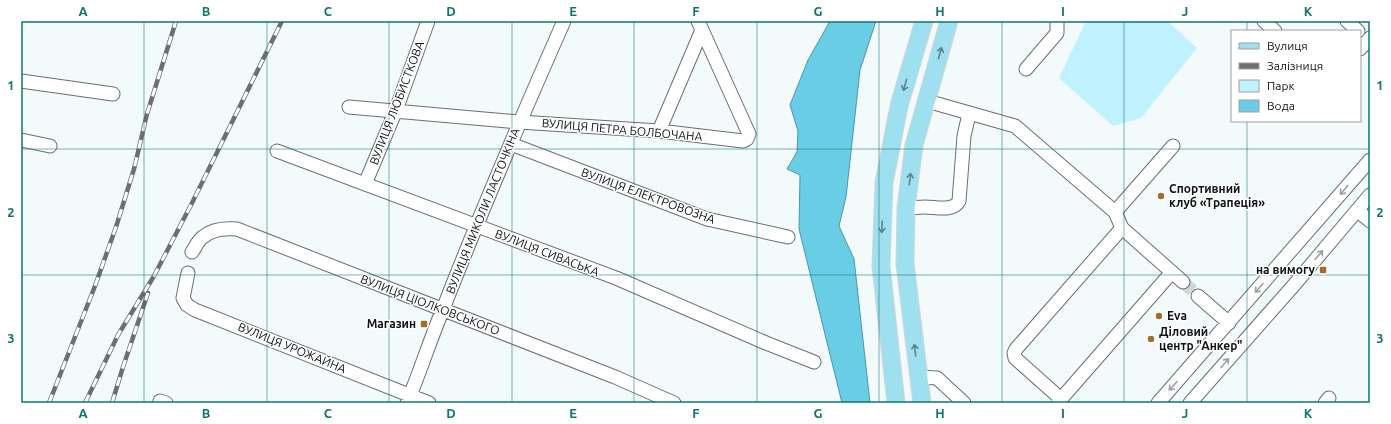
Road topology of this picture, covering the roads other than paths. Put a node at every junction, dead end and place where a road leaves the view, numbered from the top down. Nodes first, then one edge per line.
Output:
1 (428, 21) edge
2 (564, 21) edge
3 (924, 21) edge
4 (949, 21) edge
5 (1057, 21) edge
6 (1264, 21) edge
7 (1348, 21) edge
8 (700, 26) edge
9 (1274, 30) edge
10 (1356, 30) edge
11 (1026, 69) dead end
12 (21, 81) edge
13 (113, 94) dead end
14 (927, 101) junction
15 (349, 107) dead end
16 (396, 110) junction
17 (969, 114) junction
18 (519, 122) junction
19 (659, 131) junction
20 (21, 140) edge
21 (511, 144) junction
22 (50, 146) dead end
23 (1173, 146) dead end
24 (277, 151) dead end
25 (1370, 160) edge
26 (365, 184) junction
27 (1370, 195) edge
28 (906, 208) junction
29 (1357, 210) junction
30 (1116, 212) junction
31 (1370, 221) edge
32 (476, 226) junction
33 (1122, 228) junction
34 (788, 237) dead end
35 (192, 252) dead end
36 (1172, 272) junction
37 (188, 273) dead end
38 (1183, 282) tunnel mouth
39 (1198, 296) tunnel mouth
40 (442, 310) junction
41 (1229, 323) junction
42 (814, 362) dead end
43 (919, 377) junction
44 (409, 399) edge
45 (1060, 401) edge
46 (429, 403) edge
47 (674, 403) edge
48 (896, 403) edge
49 (922, 403) edge
50 (964, 403) edge
51 (1158, 403) edge
52 (1190, 403) edge

1 - 16 street, ВУЛИЦЯ ЛЮБИСТКОВА
2 - 18 street, ВУЛИЦЯ МИКОЛИ ЛАСТОЧКІНА
3 -> 48 main road
14 -> 4 main road
5 - 11 street
6 - 9 street
7 - 10 street
8 - 19 street
8 - 19 street, ВУЛИЦЯ ПЕТРА БОЛБОЧАНА
12 - 13 street
14 - 17 street
28 -> 14 main road
15 - 16 street, ВУЛИЦЯ ПЕТРА БОЛБОЧАНА
16 - 18 street, ВУЛИЦЯ ПЕТРА БОЛБОЧАНА
16 - 26 street, ВУЛИЦЯ ЛЮБИСТКОВА
17 - 28 street
17 - 30 street
18 - 19 street, ВУЛИЦЯ ПЕТРА БОЛБОЧАНА
18 - 21 street, ВУЛИЦЯ МИКОЛИ ЛАСТОЧКІНА
20 - 22 street
21 - 32 street, ВУЛИЦЯ МИКОЛИ ЛАСТОЧКІНА
21 - 34 street, ВУЛИЦЯ ЕЛЕКТРОВОЗНА
23 - 30 street
24 - 26 street, ВУЛИЦЯ СИВАСЬКА
25 -> 41 street
26 - 32 street, ВУЛИЦЯ СИВАСЬКА
27 - 29 street
43 -> 28 main road
29 - 31 street
52 -> 29 street
30 - 33 street
32 - 40 street, ВУЛИЦЯ МИКОЛИ ЛАСТОЧКІНА
32 - 42 street, ВУЛИЦЯ СИВАСЬКА
33 - 36 street
33 - 45 street
35 - 40 street, ВУЛИЦЯ ЦІОЛКОВСЬКОГО
36 - 38 street
36 - 45 street
37 - 44 street, ВУЛИЦЯ УРОЖАЙНА
39 - 41 street
40 - 44 street, ВУЛИЦЯ МИКОЛИ ЛАСТОЧКІНА
40 - 47 street, ВУЛИЦЯ ЦІОЛКОВСЬКОГО
41 -> 51 street
43 - 49 main road
43 - 50 street
44 - 46 street, ВУЛИЦЯ УРОЖАЙНА

